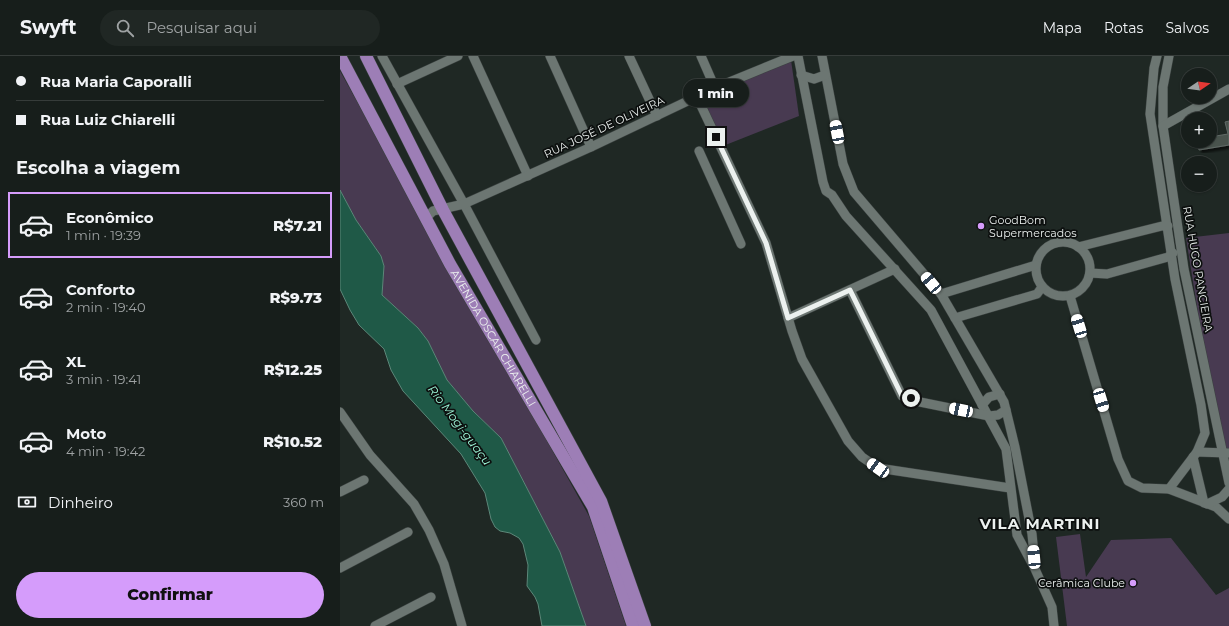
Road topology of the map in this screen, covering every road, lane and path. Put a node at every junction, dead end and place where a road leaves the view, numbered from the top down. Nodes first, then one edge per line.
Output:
1 (340, 56) edge
2 (366, 56) edge
3 (382, 56) edge
4 (458, 56) edge
5 (473, 56) edge
6 (550, 56) edge
7 (629, 56) edge
8 (700, 56) edge
9 (793, 56) edge
10 (798, 56) edge
11 (822, 56) edge
12 (1157, 56) edge
13 (1169, 56) edge
14 (801, 75) junction
15 (826, 75) junction
16 (397, 84) junction
17 (715, 88) junction
18 (1229, 89) edge
19 (697, 97) junction
20 (657, 116) junction
21 (1163, 126) junction
22 (591, 147) junction
23 (698, 151) dead end
24 (528, 176) junction
25 (464, 204) junction
26 (443, 210) junction
27 (426, 218) junction
28 (1168, 226) junction
29 (741, 244) dead end
30 (1078, 247) junction
31 (1173, 253) junction
32 (1036, 265) junction
33 (895, 269) junction
34 (1090, 273) junction
35 (482, 281) junction
36 (1042, 287) junction
37 (464, 288) junction
38 (850, 290) junction
39 (941, 294) junction
40 (1070, 296) junction
41 (788, 318) junction
42 (956, 318) junction
43 (536, 340) dead end
44 (1000, 394) junction
45 (982, 404) junction
46 (1006, 410) junction
47 (340, 412) edge
48 (989, 416) junction
49 (1226, 453) edge
50 (1195, 454) junction
51 (364, 480) dead end
52 (1229, 483) edge
53 (1010, 488) junction
54 (1169, 489) junction
55 (1229, 489) edge
56 (340, 492) edge
57 (1206, 504) junction
58 (1229, 519) edge
59 (408, 532) dead end
60 (340, 568) edge
61 (1035, 569) junction
62 (431, 597) dead end
63 (375, 626) edge
64 (462, 626) edge
65 (633, 626) edge
66 (645, 626) edge
67 (1054, 626) edge

1 - 27 main road, AVENIDA OSCAR CHIARELLI
2 - 26 main road, AVENIDA OSCAR CHIARELLI
3 - 16 street
4 - 16 street
5 - 24 street
6 - 22 street
7 - 20 street
8 - 17 street
9 - 17 street, RUA JOSÉ DE OLIVEIRA
10 - 14 street
11 - 15 street
12 - 28 street, RUA HUGO PANCIEIRA
13 - 21 street, RUA HUGO PANCIEIRA
14 - 15 street
14 - 33 street
15 - 39 street
16 - 25 street
17 - 19 street, RUA JOSÉ DE OLIVEIRA
18 - 21 street
19 - 20 street, RUA JOSÉ DE OLIVEIRA
19 - 41 street
20 - 22 street, RUA JOSÉ DE OLIVEIRA
21 - 49 street, RUA HUGO PANCIEIRA
22 - 24 street, RUA JOSÉ DE OLIVEIRA
23 - 29 street
24 - 25 street, RUA JOSÉ DE OLIVEIRA
25 - 26 street, RUA JOSÉ DE OLIVEIRA
25 - 43 street
26 - 27 street, RUA JOSÉ DE OLIVEIRA
26 - 35 main road, AVENIDA OSCAR CHIARELLI
27 - 37 main road, AVENIDA OSCAR CHIARELLI
28 - 30 street
28 - 31 street, RUA HUGO PANCIEIRA
30 - 32 street
30 - 34 street
31 - 34 street
31 - 50 street, RUA HUGO PANCIEIRA
32 - 36 street
32 - 39 street
33 - 38 street
33 - 45 street
34 - 40 street
35 - 37 main road
35 - 66 main road, AVENIDA OSCAR CHIARELLI
36 - 40 street
36 - 42 street
37 - 65 main road, AVENIDA OSCAR CHIARELLI
38 - 41 street
38 - 48 street
39 - 42 street
40 - 54 street
41 - 53 street
42 - 44 street
44 - 45 street
44 - 46 street
45 - 48 street
46 - 48 street
46 - 61 street
47 - 64 street
48 - 53 street
49 - 50 street
49 - 52 street, RUA HUGO PANCIEIRA
50 - 54 street, RUA HUGO PANCIEIRA
50 - 57 street
51 - 56 street
53 - 61 street
54 - 57 street
55 - 57 street
57 - 58 street
59 - 60 street
61 - 67 street
62 - 63 street

